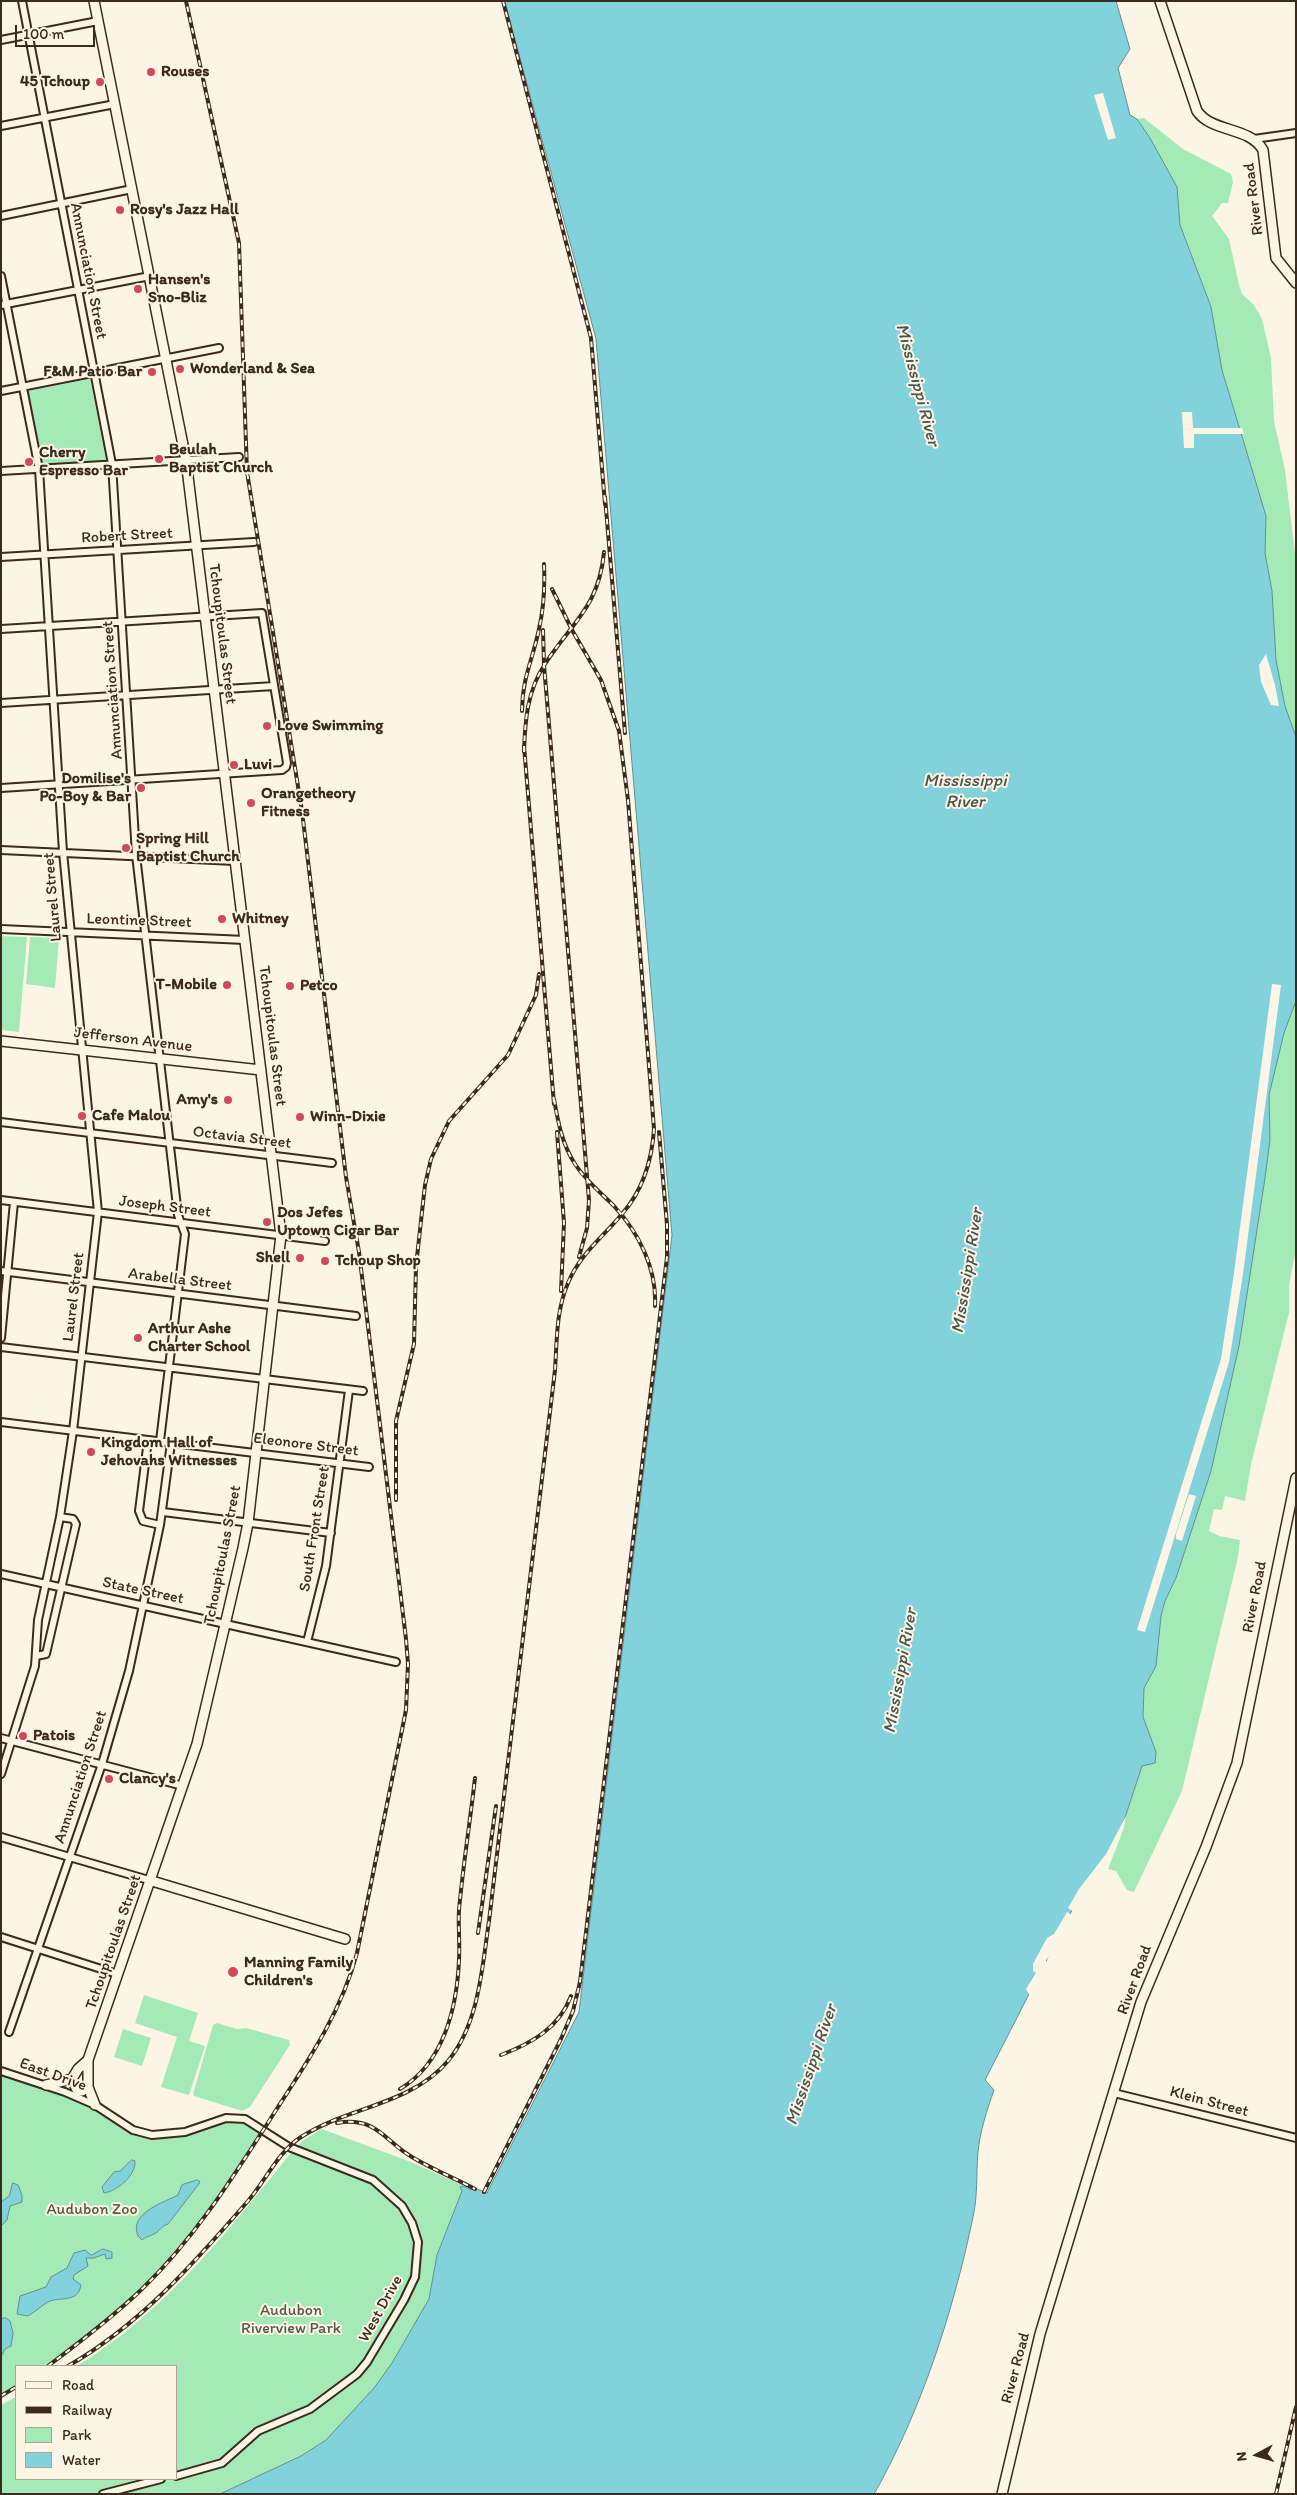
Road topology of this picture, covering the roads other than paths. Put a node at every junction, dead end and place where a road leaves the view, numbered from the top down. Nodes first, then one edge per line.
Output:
1 (22, 1) edge
2 (94, 1) edge
3 (1160, 1) edge
4 (98, 21) junction
5 (28, 35) junction
6 (1, 40) edge
7 (115, 104) junction
8 (44, 118) junction
9 (1, 126) edge
10 (1296, 133) edge
11 (1254, 139) junction
12 (132, 189) junction
13 (62, 204) junction
14 (1, 216) edge
15 (1, 276) edge
16 (150, 276) junction
17 (1296, 283) edge
18 (78, 290) junction
19 (4, 304) edge
20 (219, 348) dead end
21 (166, 359) junction
22 (94, 373) junction
23 (23, 387) junction
24 (1, 391) edge
25 (239, 457) dead end
26 (186, 460) junction
27 (112, 464) junction
28 (39, 469) junction
29 (1, 471) edge
30 (254, 542) dead end
31 (196, 546) junction
32 (117, 550) junction
33 (45, 554) junction
34 (1, 557) edge
35 (205, 617) junction
36 (122, 622) junction
37 (49, 626) junction
38 (1, 629) edge
39 (274, 686) junction
40 (214, 690) junction
41 (127, 695) junction
42 (53, 700) junction
43 (1, 703) edge
44 (224, 774) junction
45 (132, 780) junction
46 (58, 784) junction
47 (1, 788) edge
48 (1, 850) edge
49 (63, 852) junction
50 (136, 855) junction
51 (235, 861) junction
52 (1, 929) edge
53 (70, 932) junction
54 (145, 935) junction
55 (245, 940) junction
56 (1, 1041) edge
57 (81, 1049) junction
58 (159, 1059) junction
59 (261, 1070) junction
60 (1, 1122) edge
61 (90, 1133) junction
62 (171, 1143) junction
63 (271, 1155) junction
64 (332, 1163) dead end
65 (1, 1200) edge
66 (14, 1202) junction
67 (98, 1212) junction
68 (181, 1222) junction
69 (281, 1235) junction
70 (325, 1241) dead end
71 (1, 1271) edge
72 (9, 1272) junction
73 (90, 1283) junction
74 (179, 1293) junction
75 (274, 1305) junction
76 (356, 1316) dead end
77 (1, 1338) edge
78 (1, 1347) edge
79 (81, 1356) junction
80 (169, 1368) junction
81 (265, 1380) junction
82 (349, 1390) junction
83 (363, 1391) dead end
84 (1, 1422) edge
85 (73, 1431) junction
86 (148, 1440) junction
87 (160, 1441) junction
88 (171, 1442) junction
89 (256, 1453) junction
90 (339, 1463) junction
91 (369, 1467) dead end
92 (1296, 1478) edge
93 (162, 1512) junction
94 (60, 1517) junction
95 (248, 1523) junction
96 (160, 1526) junction
97 (331, 1533) junction
98 (1, 1574) edge
99 (46, 1584) junction
100 (62, 1588) junction
101 (143, 1605) junction
102 (226, 1624) junction
103 (307, 1642) junction
104 (36, 1656) junction
105 (396, 1662) dead end
106 (1, 1738) edge
107 (12, 1741) junction
108 (102, 1764) junction
109 (1, 1774) edge
110 (183, 1786) junction
111 (1, 1837) edge
112 (69, 1856) junction
113 (152, 1881) junction
114 (1, 1937) edge
115 (345, 1939) dead end
116 (38, 1949) junction
117 (118, 1974) junction
118 (8, 2032) dead end
119 (88, 2060) junction
120 (1, 2071) edge
121 (72, 2079) junction
122 (46, 2085) junction
123 (88, 2087) junction
124 (1114, 2093) junction
125 (95, 2105) junction
126 (263, 2131) joint
127 (1296, 2138) edge
128 (178, 2475) edge
129 (158, 2480) edge
130 (103, 2494) edge
131 (1002, 2494) edge

1 - 5 street, Annunciation Street
2 - 4 street, Tchoupitoulas Street
3 - 11 street, River Road
4 - 5 street
4 - 7 street, Tchoupitoulas Street
5 - 6 street
5 - 8 street, Annunciation Street
7 - 8 street
7 - 12 street, Tchoupitoulas Street
8 - 9 street
8 - 13 street, Annunciation Street
10 - 11 street
11 - 17 street, River Road
12 - 13 street
12 - 16 street, Tchoupitoulas Street
13 - 14 street
13 - 18 street, Annunciation Street
15 - 19 street, Laurel Street
16 - 18 street
16 - 21 street, Tchoupitoulas Street
18 - 19 street
18 - 22 street, Annunciation Street
19 - 23 street, Laurel Street
20 - 21 street
21 - 22 street
21 - 26 street, Tchoupitoulas Street
22 - 23 street
22 - 27 street, Annunciation Street
23 - 24 street
23 - 28 street, Laurel Street
25 - 26 street
26 - 27 street
26 - 31 street, Tchoupitoulas Street
27 - 28 street
27 - 32 street, Annunciation Street
28 - 29 street
28 - 33 street, Laurel Street
30 - 31 street, Robert Street
31 - 32 street, Robert Street
31 - 35 street, Tchoupitoulas Street
32 - 33 street, Robert Street
32 - 36 street, Annunciation Street
33 - 34 street, Robert Street
33 - 37 street, Laurel Street
35 - 36 street
35 - 39 street
35 - 40 street, Tchoupitoulas Street
36 - 37 street
36 - 41 street, Annunciation Street
37 - 38 street
37 - 42 street, Laurel Street
39 - 40 street
39 - 44 street
40 - 41 street
40 - 44 street, Tchoupitoulas Street
41 - 42 street
41 - 45 street, Annunciation Street
42 - 43 street
42 - 46 street, Laurel Street
44 - 45 street
44 - 51 street, Tchoupitoulas Street
45 - 46 street
45 - 50 street, Annunciation Street
46 - 47 street
46 - 49 street, Laurel Street
48 - 49 street
49 - 50 street
49 - 53 street, Laurel Street
50 - 51 street
50 - 54 street, Annunciation Street
51 - 55 street, Tchoupitoulas Street
52 - 53 street, Leontine Street
53 - 54 street, Leontine Street
53 - 57 street, Laurel Street
54 - 55 street, Leontine Street
54 - 58 street, Annunciation Street
55 - 59 street, Tchoupitoulas Street
56 - 57 street, Jefferson Avenue
57 - 58 street, Jefferson Avenue
57 - 61 street, Laurel Street
58 - 59 street, Jefferson Avenue
58 - 62 street, Annunciation Street
59 - 63 street, Tchoupitoulas Street
60 - 61 street, Octavia Street
61 - 62 street, Octavia Street
61 - 67 street, Laurel Street
62 - 63 street, Octavia Street
62 - 68 street, Annunciation Street
63 - 64 street, Octavia Street
63 - 69 street, Tchoupitoulas Street
65 - 66 street, Joseph Street
66 - 67 street, Joseph Street
66 - 72 street
67 - 68 street, Joseph Street
67 - 73 street, Laurel Street
68 - 69 street, Joseph Street
68 - 74 street, Annunciation Street
69 - 70 street, Joseph Street
69 - 75 street, Tchoupitoulas Street
71 - 72 street, Arabella Street
72 - 73 street, Arabella Street
72 - 77 street
73 - 74 street, Arabella Street
73 - 79 street, Laurel Street
74 - 75 street, Arabella Street
74 - 80 street, Annunciation Street
75 - 76 street, Arabella Street
75 - 81 street, Tchoupitoulas Street
78 - 79 street
79 - 80 street
79 - 85 street, Laurel Street
80 - 81 street
80 - 87 street, Annunciation Street
81 - 82 street
81 - 89 street, Tchoupitoulas Street
82 - 83 street
82 - 90 street, South Front Street
84 - 85 street, Eleonore Street
85 - 86 street, Eleonore Street
85 - 94 street, Laurel Street
86 - 87 street, Eleonore Street
86 - 96 street
87 - 88 street, Eleonore Street
88 - 89 street, Eleonore Street
88 - 93 street, Annunciation Street
89 - 90 street, Eleonore Street
89 - 95 street, Tchoupitoulas Street
90 - 91 street, Eleonore Street
90 - 97 street, South Front Street
92 - 124 street, River Road
93 - 95 street
93 - 96 street, Annunciation Street
94 - 99 street, Laurel Street
94 - 100 street, Laurel Street
95 - 97 street
95 - 102 street, Tchoupitoulas Street
96 - 101 street, Annunciation Street
97 - 103 street, South Front Street
98 - 99 street, State Street
99 - 100 street, State Street
99 - 104 street, Laurel Street
100 - 101 street, State Street
100 - 104 street, Laurel Street
101 - 102 street, State Street
101 - 108 street, Annunciation Street
102 - 103 street, State Street
102 - 110 street, Tchoupitoulas Street
103 - 105 street, State Street
104 - 107 street, Laurel Street
106 - 107 street
107 - 108 street
107 - 109 street, Laurel Street
108 - 110 street
108 - 112 street, Annunciation Street
110 - 113 street, Tchoupitoulas Street
111 - 112 street
112 - 113 street
112 - 116 street, Annunciation Street
113 - 115 street
113 - 117 street, Tchoupitoulas Street
114 - 116 street
116 - 117 street
116 - 118 street, Annunciation Street
117 - 119 street, Tchoupitoulas Street
119 - 121 street, Tchoupitoulas Street
119 - 123 street, Tchoupitoulas Street
120 - 122 street, East Drive
121 - 122 street
121 - 123 street
122 - 125 street, East Drive
123 - 125 street, Tchoupitoulas Street
124 - 127 street, Klein Street
124 - 131 street, River Road
125 - 126 street, East Drive
126 - 128 street, West Drive
129 - 130 street

